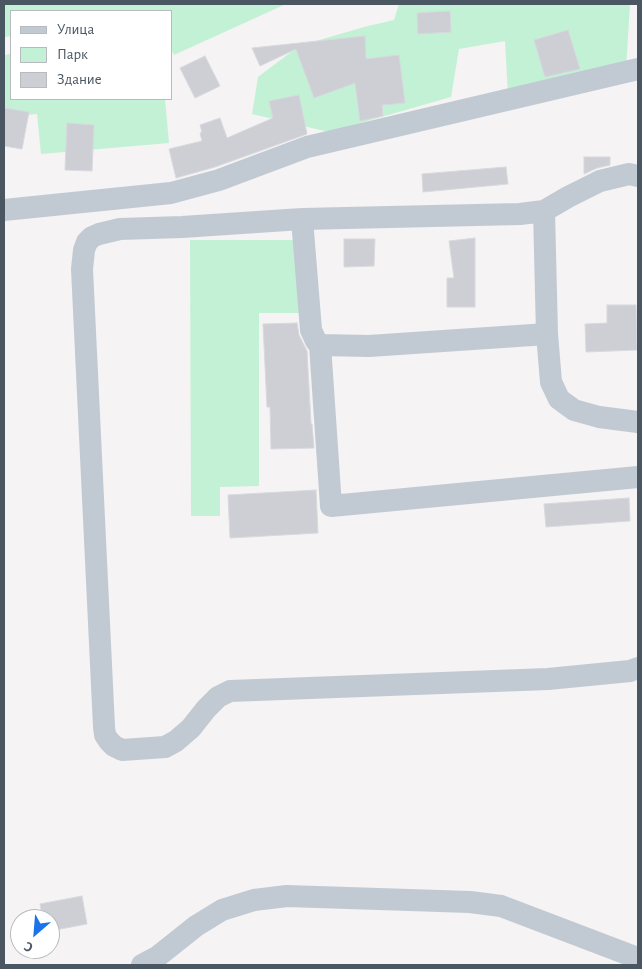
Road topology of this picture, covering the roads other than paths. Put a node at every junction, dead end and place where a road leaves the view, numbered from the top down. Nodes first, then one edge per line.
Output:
1 (638, 68) edge
2 (638, 176) edge
3 (4, 210) edge
4 (544, 211) junction
5 (302, 219) junction
6 (547, 334) junction
7 (320, 345) junction
8 (638, 422) edge
9 (638, 477) edge
10 (638, 668) edge
11 (638, 960) edge
12 (142, 965) edge

1 - 3 street
2 - 4 street
4 - 5 street
4 - 6 street
5 - 7 street
5 - 10 street
6 - 7 street
6 - 8 street
7 - 9 street
11 - 12 street

